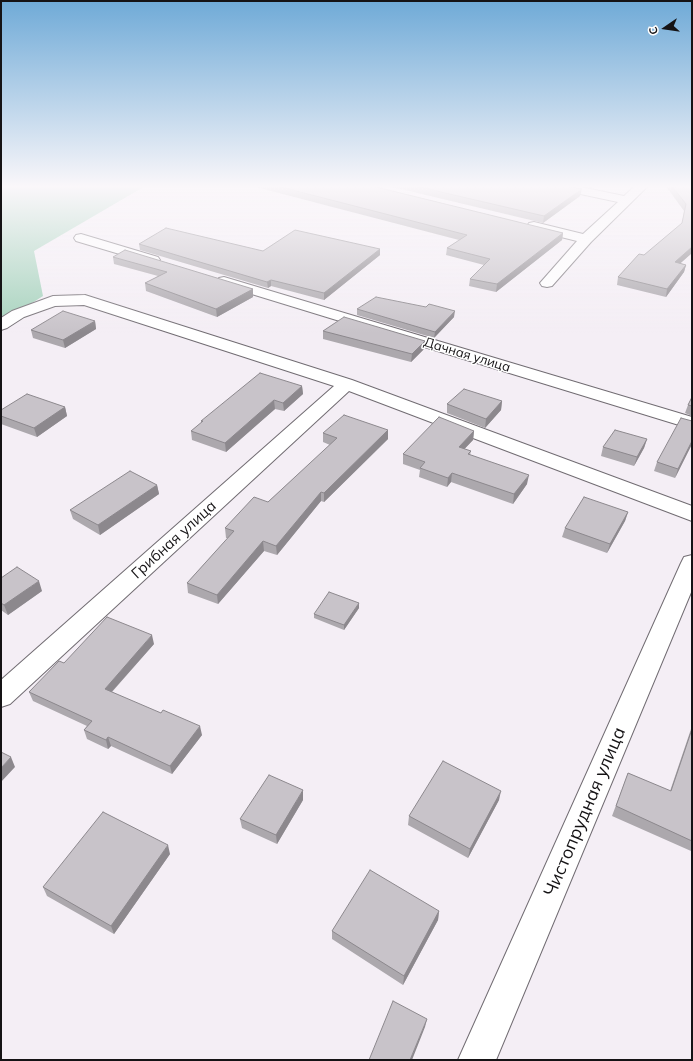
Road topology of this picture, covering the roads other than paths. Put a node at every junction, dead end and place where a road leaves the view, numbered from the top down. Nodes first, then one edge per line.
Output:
1 (568, 235) edge
2 (591, 235) edge
3 (81, 238) dead end
4 (586, 239) junction
5 (165, 263) edge
6 (211, 277) edge
7 (547, 282) dead end
8 (1, 324) edge
9 (346, 384) junction
10 (692, 423) edge
11 (692, 514) edge
12 (692, 564) edge
13 (1, 696) edge
14 (478, 1060) edge

1 - 4 street
2 - 4 street
3 - 5 street
4 - 7 street
6 - 10 street, Дачная улица
8 - 9 street
9 - 11 street
9 - 13 street, Грибная улица
12 - 14 street, Чистопрудная улица

